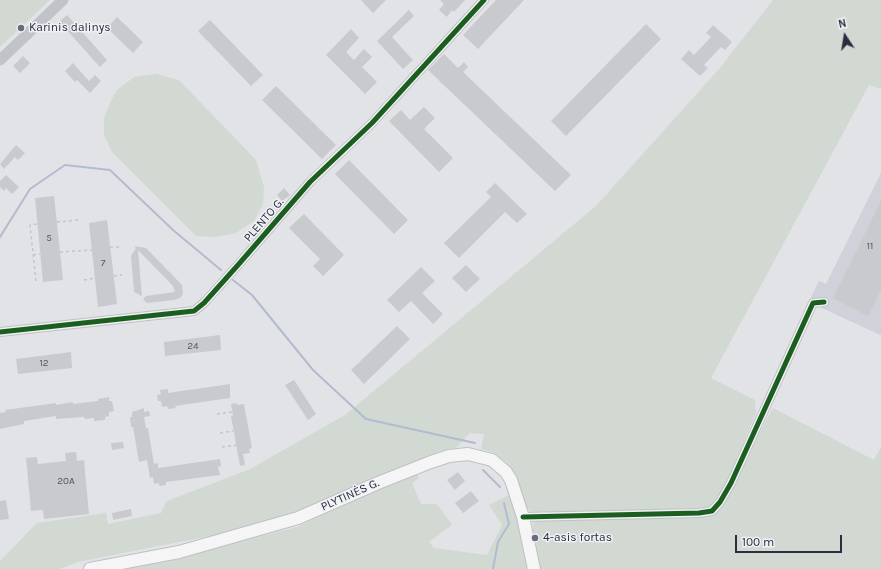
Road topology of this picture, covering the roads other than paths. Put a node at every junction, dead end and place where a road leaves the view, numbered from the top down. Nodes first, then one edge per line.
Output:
1 (63, 0) edge
2 (484, 0) edge
3 (0, 60) edge
4 (824, 302) dead end
5 (0, 332) edge
6 (523, 516) junction
7 (90, 569) edge
8 (534, 569) edge

1 - 3 main road
2 - 5 street, PLENTO G.
4 - 6 street
6 - 7 main road, PLYTINĖS G.
6 - 8 main road, PLYTINĖS G.

